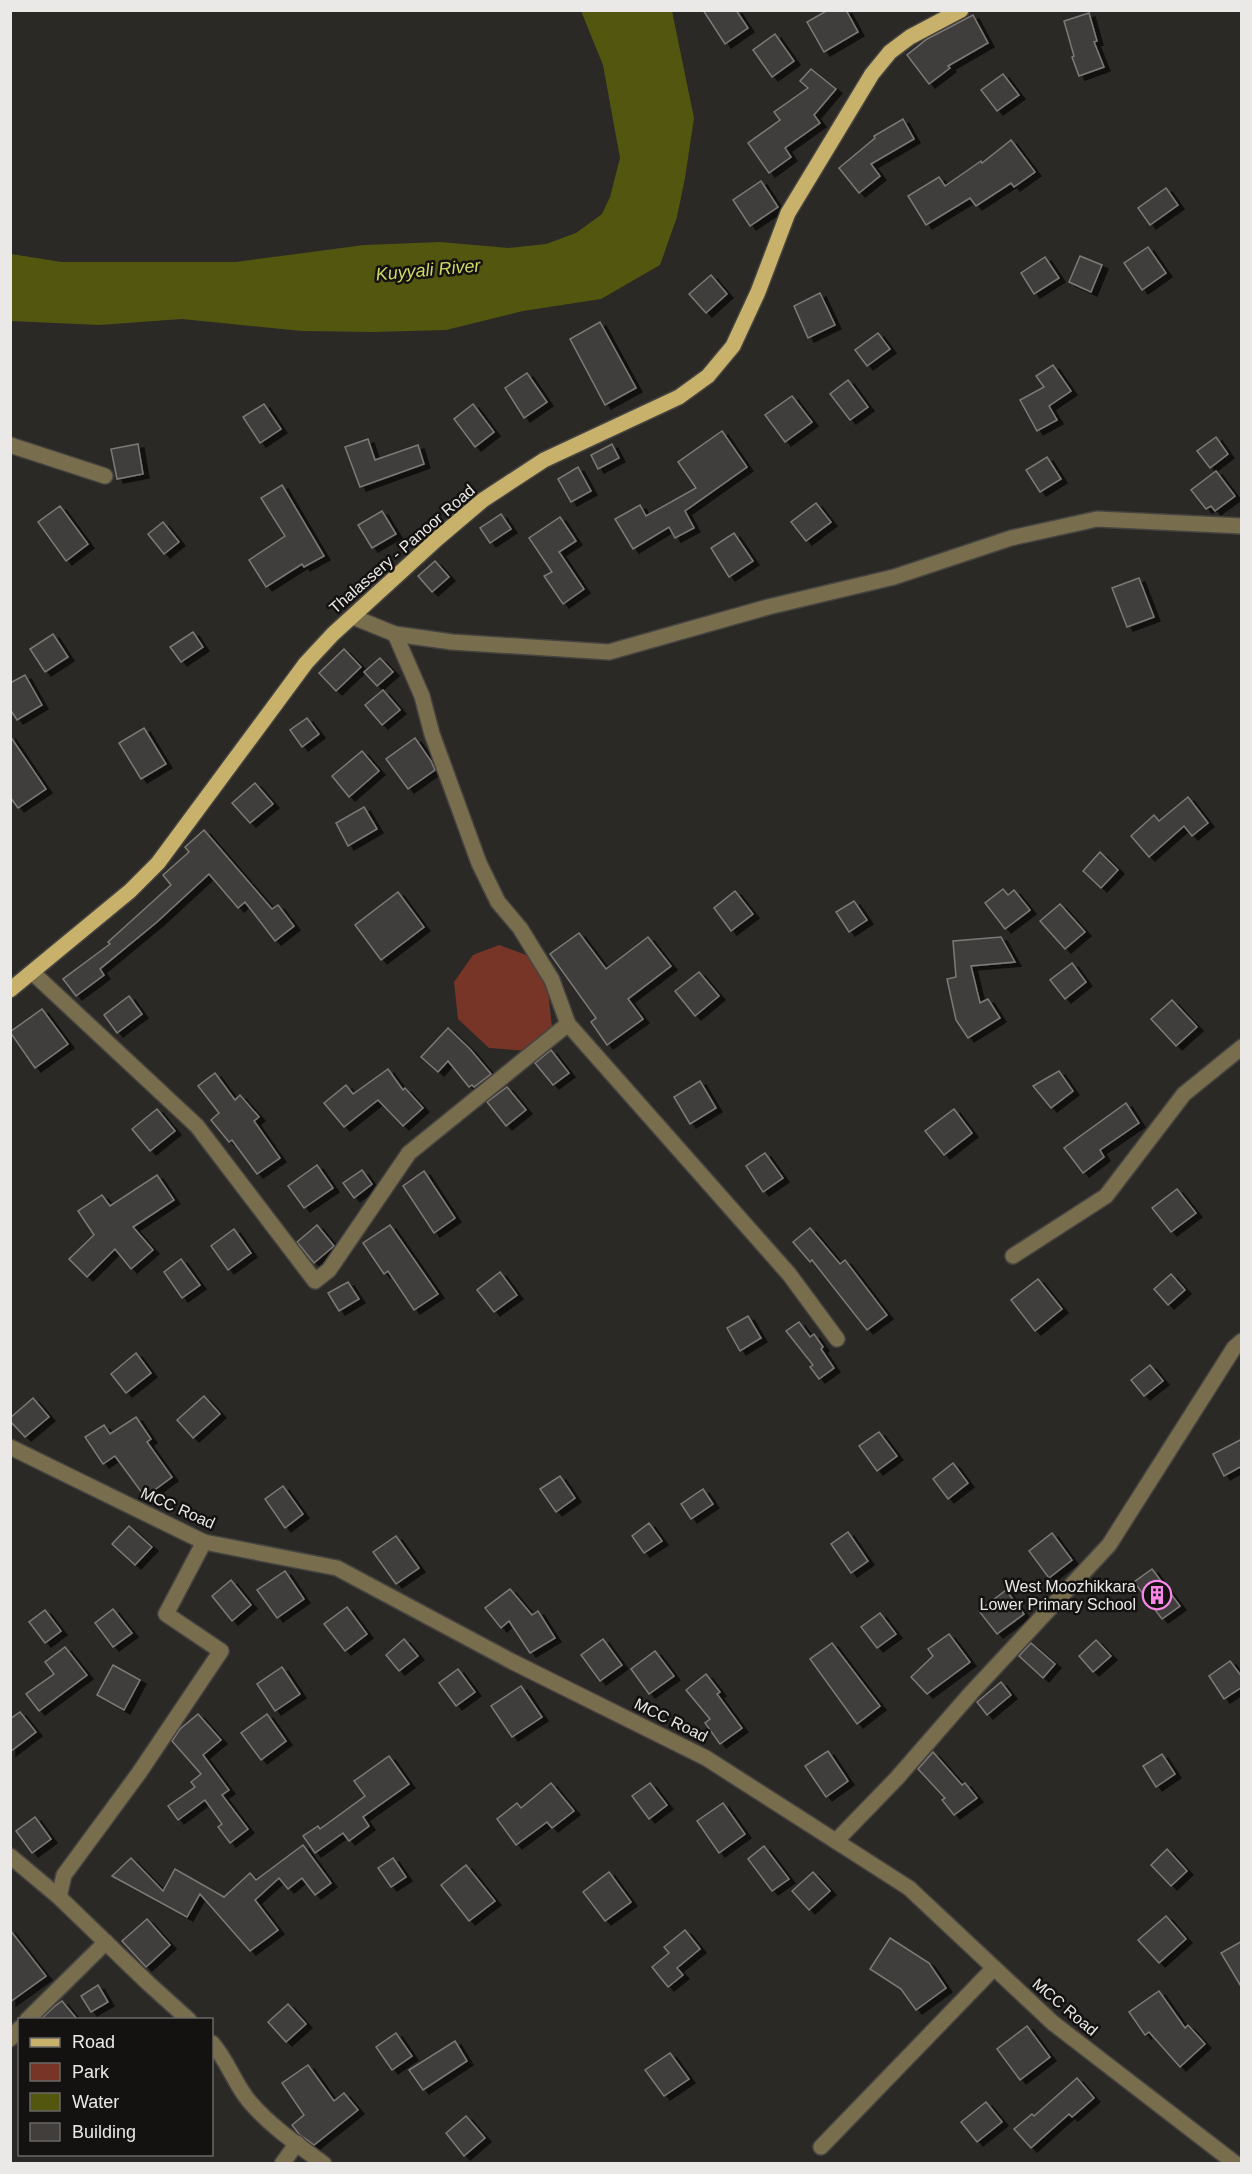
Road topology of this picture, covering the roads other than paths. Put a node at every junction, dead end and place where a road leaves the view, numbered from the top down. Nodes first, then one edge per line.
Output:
1 (961, 10) edge
2 (10, 445) edge
3 (105, 476) dead end
4 (1242, 525) edge
5 (353, 617) junction
6 (395, 634) junction
7 (33, 973) junction
8 (10, 990) edge
9 (568, 1024) junction
10 (1242, 1047) edge
11 (1013, 1256) dead end
12 (837, 1339) dead end
13 (1242, 1341) edge
14 (10, 1447) edge
15 (204, 1542) junction
16 (836, 1841) junction
17 (10, 1856) edge
18 (59, 1896) junction
19 (106, 1942) junction
20 (994, 1968) junction
21 (28, 2018) edge
22 (188, 2018) edge
23 (213, 2044) edge
24 (297, 2143) junction
25 (821, 2147) dead end
26 (282, 2163) edge
27 (324, 2163) edge
28 (1236, 2163) edge

1 - 5 main road, Thalassery - Panoor Road
2 - 3 street
4 - 6 street
5 - 6 street
5 - 7 main road, Thalassery - Panoor Road
6 - 9 street
7 - 8 main road, Thalassery - Panoor Road
7 - 9 street
9 - 12 street
10 - 11 street
13 - 16 street
14 - 15 street, MCC Road
15 - 16 street, MCC Road
15 - 18 street
16 - 20 street, MCC Road
17 - 18 street
18 - 19 street
19 - 21 street
19 - 22 street
20 - 25 street
20 - 28 street, MCC Road
23 - 24 street
24 - 26 street
24 - 27 street

